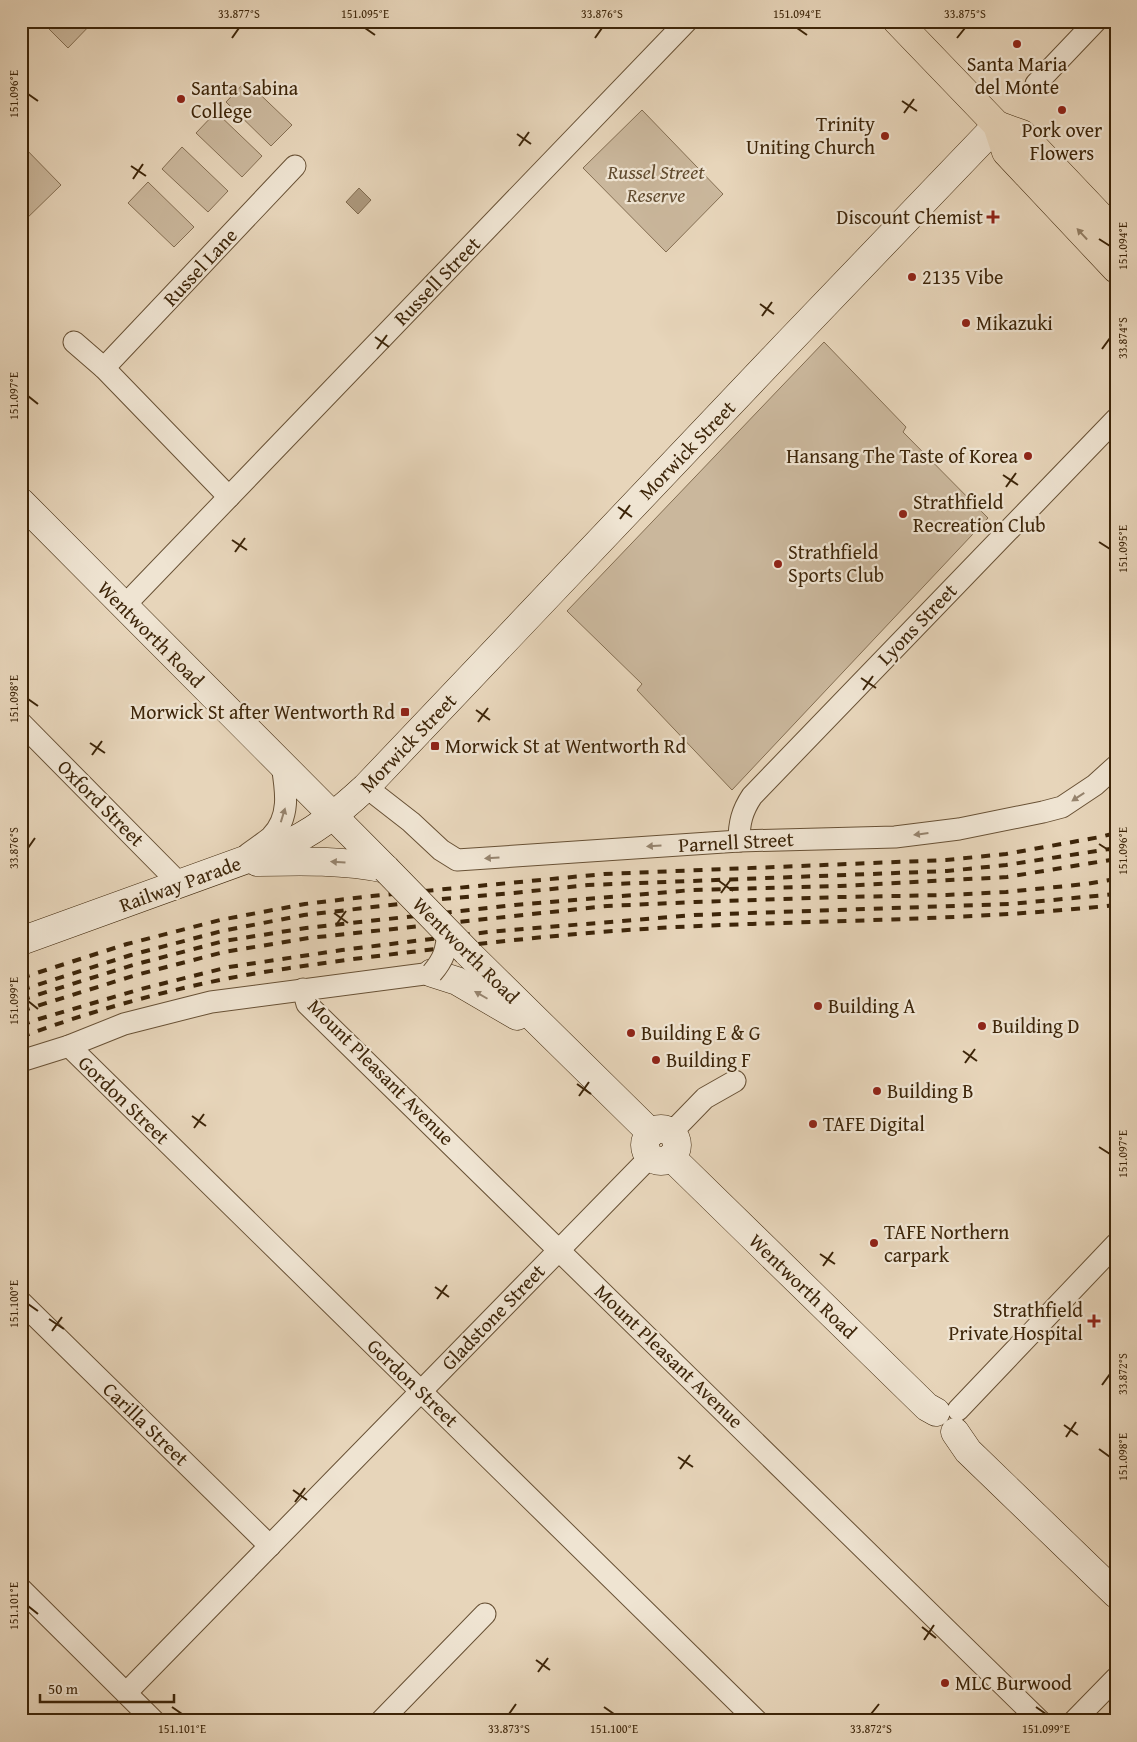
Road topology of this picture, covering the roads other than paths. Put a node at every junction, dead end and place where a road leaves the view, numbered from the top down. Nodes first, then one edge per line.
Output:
1 (687, 21) edge
2 (897, 21) edge
3 (1096, 21) edge
4 (1036, 84) dead end
5 (997, 125) junction
6 (295, 166) dead end
7 (1116, 233) edge
8 (1116, 269) edge
9 (74, 342) dead end
10 (104, 368) junction
11 (1116, 419) edge
12 (229, 497) junction
13 (21, 502) edge
14 (124, 606) junction
15 (21, 723) edge
16 (282, 764) junction
17 (1116, 766) edge
18 (366, 787) junction
19 (334, 816) junction
20 (739, 840) junction
21 (238, 862) junction
22 (386, 869) junction
23 (180, 884) junction
24 (21, 942) edge
25 (458, 942) junction
26 (432, 973) junction
27 (303, 989) junction
28 (553, 1037) junction
29 (69, 1046) junction
30 (21, 1061) edge
31 (735, 1080) dead end
32 (661, 1145) junction
33 (1116, 1244) edge
34 (560, 1249) junction
35 (21, 1302) edge
36 (422, 1391) junction
37 (950, 1418) junction
38 (270, 1546) junction
39 (1116, 1594) edge
40 (24, 1596) edge
41 (484, 1614) dead end
42 (1116, 1678) edge
43 (126, 1693) junction
44 (154, 1721) edge
45 (381, 1721) edge
46 (757, 1721) edge
47 (1040, 1721) edge
48 (1074, 1721) edge

1 - 12 street, Russell Street
2 - 5 main road
3 - 4 street
5 - 7 main road
8 -> 5 main road
5 - 18 street, Morwick Street
6 - 10 street, Russel Lane
9 - 10 street
10 - 12 street
11 - 20 street, Lyons Street
12 - 14 street, Russell Street
13 - 14 street, Wentworth Road
14 - 16 street, Wentworth Road
15 - 23 street, Oxford Street
16 - 19 street, Wentworth Road
21 -> 16 street
17 -> 20 street, Parnell Street
18 - 19 street, Morwick Street
20 -> 18 street, Parnell Street
19 - 21 street, Railway Parade
19 - 22 street, Wentworth Road
22 -> 21 street
21 - 23 street, Railway Parade
22 - 25 street, Wentworth Road, bridge
23 - 24 street, Railway Parade
25 - 26 street, bridge
25 - 28 street, Wentworth Road
26 - 27 street
28 -> 26 street
27 - 29 street
27 - 34 street, Mount Pleasant Avenue
28 - 32 street, Wentworth Road
29 - 30 street
29 - 36 street, Gordon Street
31 - 32 street, Gladstone Street
32 - 34 street, Gladstone Street
32 - 37 street, Wentworth Road
33 - 37 street
34 - 36 street, Gladstone Street
34 - 47 street, Mount Pleasant Avenue
35 - 38 street, Carilla Street
36 - 38 street, Gladstone Street
36 - 46 street, Gordon Street
37 - 39 street, Wentworth Road
38 - 43 street, Gladstone Street
40 - 43 street
41 - 45 street
42 - 48 street
43 - 44 street

